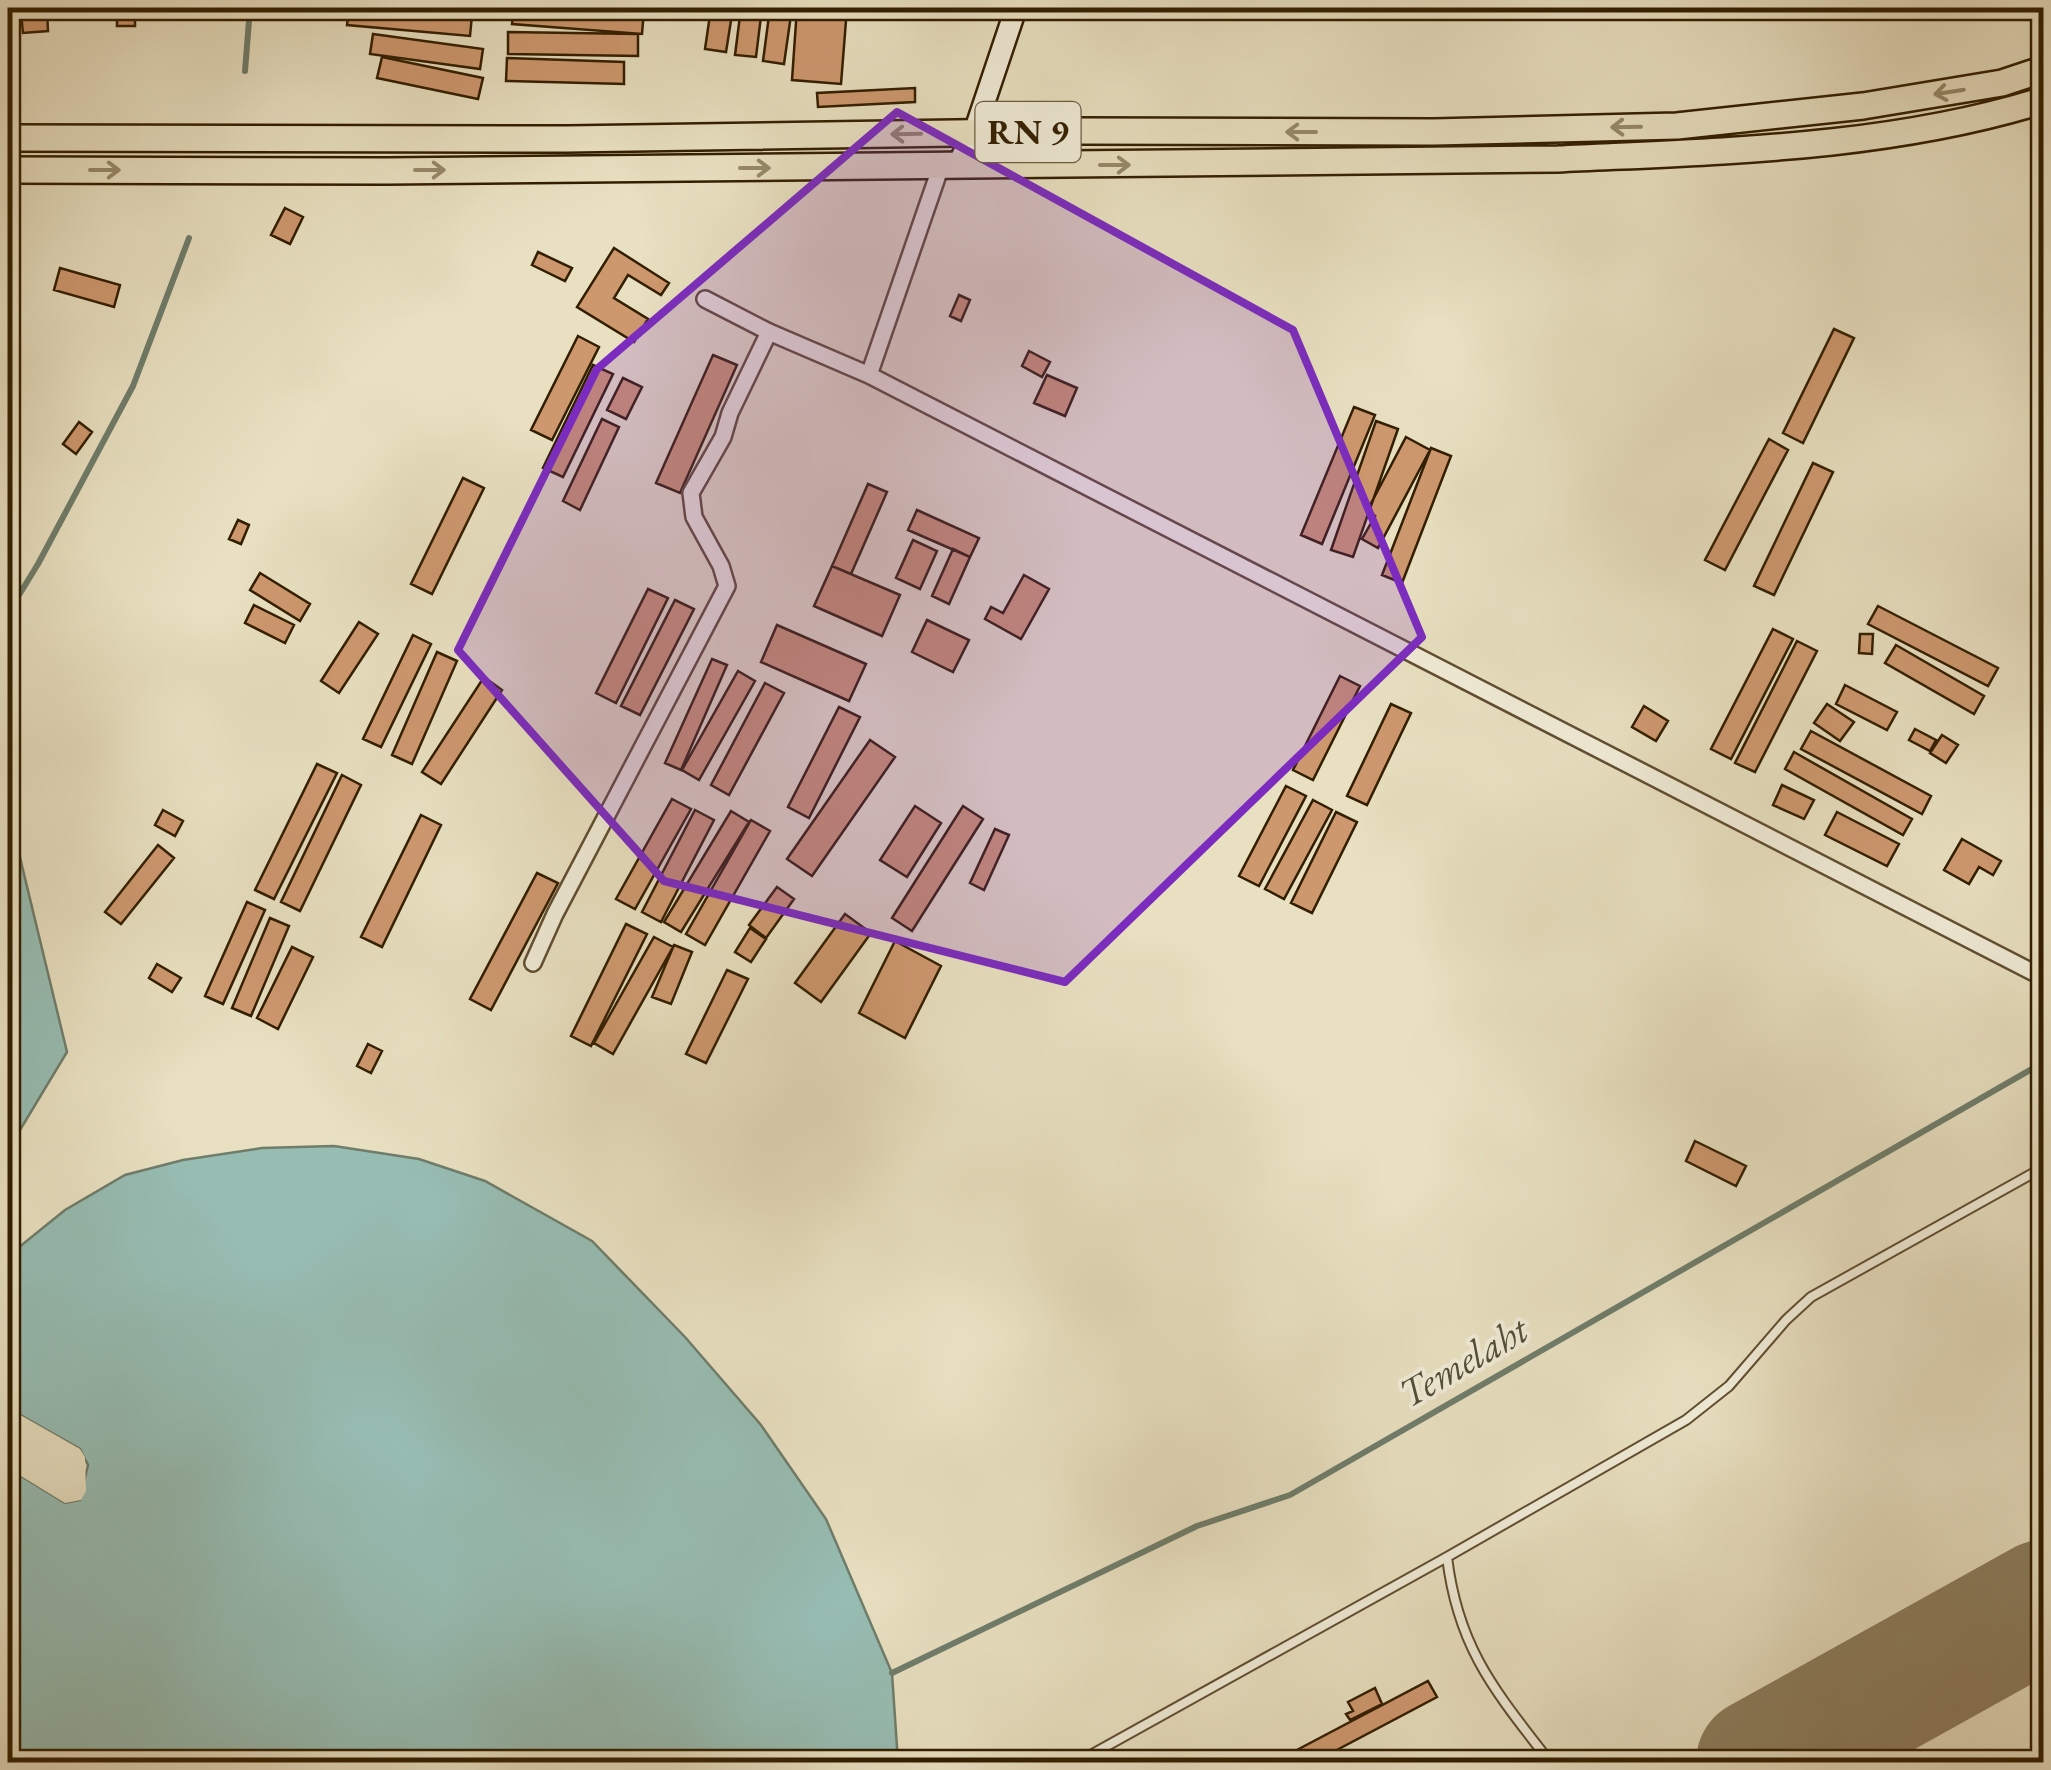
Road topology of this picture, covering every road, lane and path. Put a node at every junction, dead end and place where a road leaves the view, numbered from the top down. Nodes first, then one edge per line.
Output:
1 (1016, 8) edge
2 (2044, 69) edge
3 (2044, 100) edge
4 (974, 132) junction
5 (8, 138) edge
6 (949, 166) junction
7 (8, 170) edge
8 (705, 298) dead end
9 (769, 332) junction
10 (869, 376) junction
11 (533, 963) dead end
12 (2044, 978) edge
13 (2044, 1168) edge
14 (1447, 1557) junction
15 (1078, 1762) edge
16 (1550, 1762) edge

1 - 4 main road
2 -> 4 highway, RN 9
6 -> 3 highway, RN 9
4 -> 5 highway, RN 9
4 - 6 main road
7 -> 6 highway, RN 9
6 - 10 street
8 - 9 street
9 - 10 street
9 - 11 street
10 - 12 street
13 - 14 lane
14 - 15 lane
14 - 16 lane

